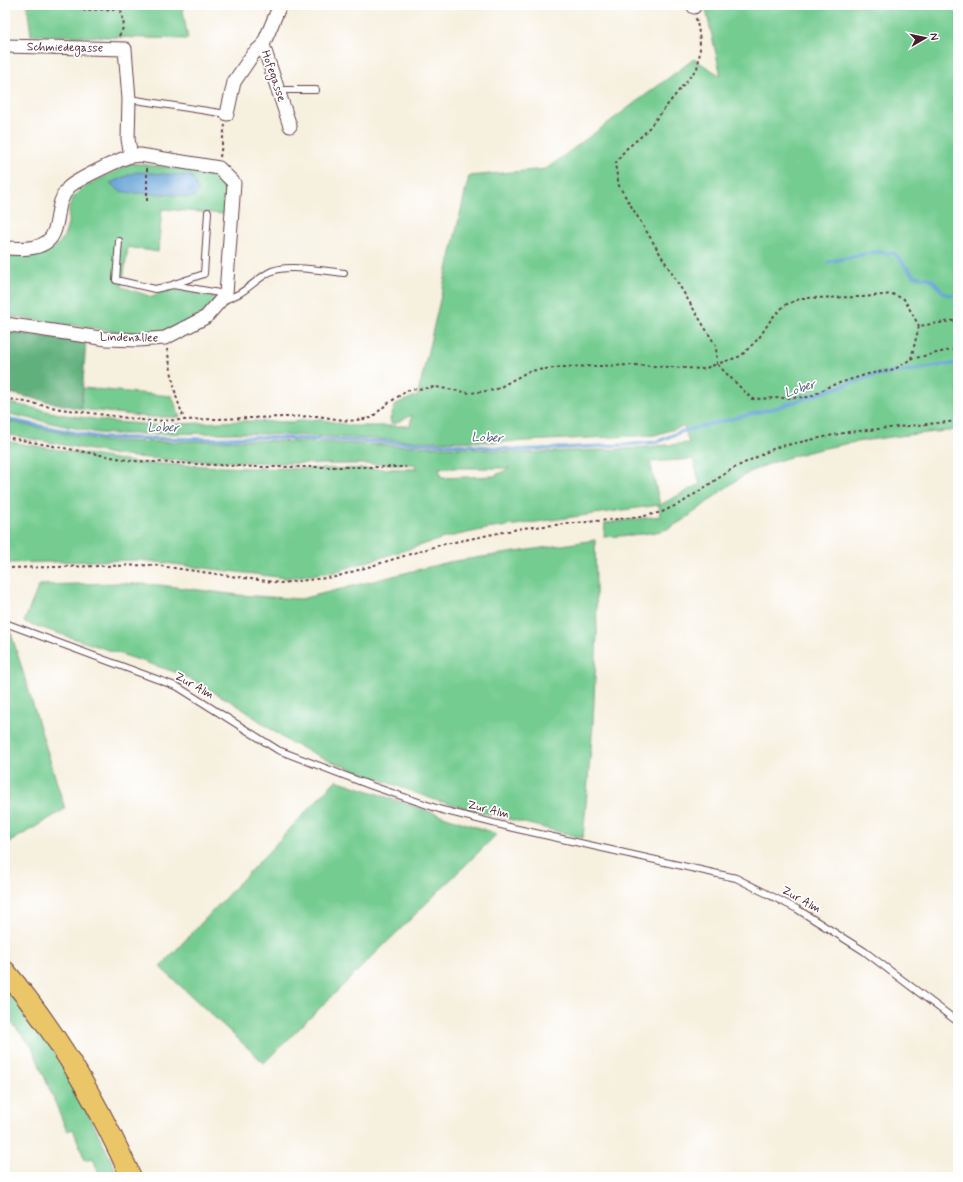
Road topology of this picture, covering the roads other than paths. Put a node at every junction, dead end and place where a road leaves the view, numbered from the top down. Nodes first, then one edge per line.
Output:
1 (280, 5) edge
2 (263, 45) junction
3 (5, 46) edge
4 (278, 90) junction
5 (316, 90) dead end
6 (129, 99) junction
7 (227, 114) joint
8 (290, 126) dead end
9 (130, 156) junction
10 (208, 212) dead end
11 (119, 241) dead end
12 (5, 248) edge
13 (344, 273) dead end
14 (173, 285) junction
15 (223, 297) junction
16 (5, 324) edge
17 (5, 623) edge
18 (5, 971) edge
19 (958, 1022) edge
20 (131, 1177) edge

1 - 2 street, Hofegasse
2 - 4 street, Hofegasse
2 - 7 street
3 - 6 street, Schmiedegasse
4 - 5 lane
4 - 8 street, Hofegasse
6 - 7 lane
6 - 9 street
9 - 12 street
9 - 15 street
10 - 14 lane
11 - 14 lane
13 - 15 lane
14 - 15 lane
15 - 16 street, Lindenallee
17 - 19 lane, Zur Alm
18 - 20 main road

